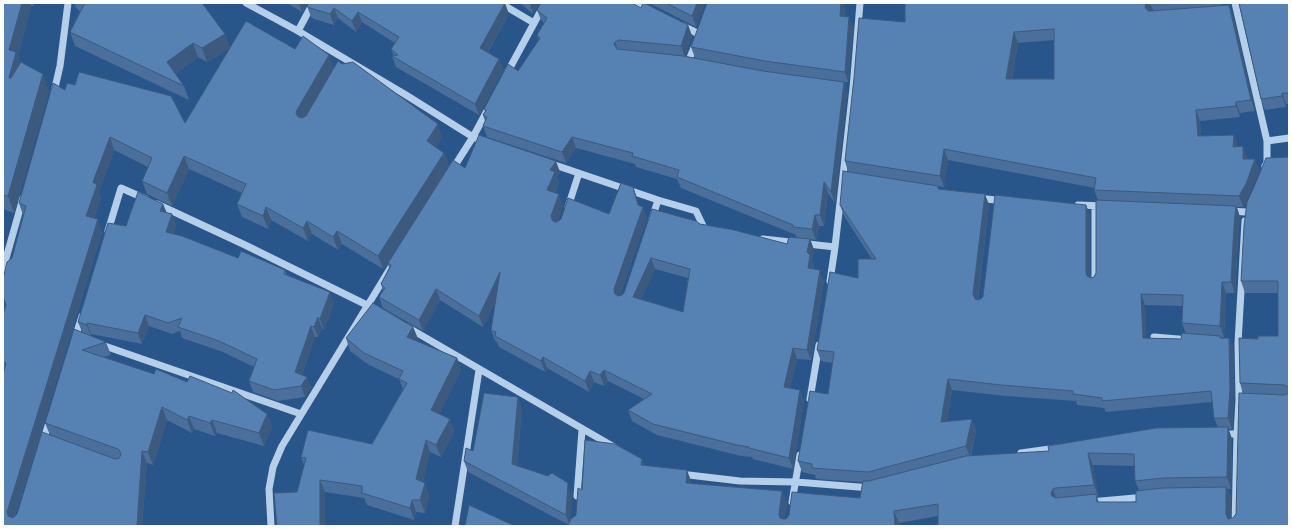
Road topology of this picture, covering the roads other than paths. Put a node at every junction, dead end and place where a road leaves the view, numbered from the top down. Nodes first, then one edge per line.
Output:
1 (68, 3) edge
2 (246, 3) edge
3 (313, 3) edge
4 (500, 3) edge
5 (545, 3) edge
6 (637, 3) edge
7 (860, 3) edge
8 (1234, 8) edge
9 (658, 13) edge
10 (534, 23) junction
11 (678, 24) edge
12 (298, 31) junction
13 (688, 63) edge
14 (503, 81) edge
15 (52, 99) edge
16 (492, 102) edge
17 (473, 137) junction
18 (1289, 138) edge
19 (1266, 141) junction
20 (494, 144) edge
21 (544, 161) edge
22 (579, 173) junction
23 (1262, 176) edge
24 (448, 177) edge
25 (26, 189) edge
26 (972, 197) edge
27 (658, 200) junction
28 (1009, 202) edge
29 (1073, 205) edge
30 (1095, 206) junction
31 (1110, 207) edge
32 (1223, 211) edge
33 (565, 214) edge
34 (648, 229) edge
35 (712, 231) edge
36 (105, 239) edge
37 (758, 239) edge
38 (835, 247) junction
39 (397, 257) edge
40 (3, 269) edge
41 (1095, 284) edge
42 (829, 286) edge
43 (367, 304) junction
44 (85, 306) edge
45 (387, 316) edge
46 (400, 323) edge
47 (1154, 337) edge
48 (83, 338) edge
49 (1200, 340) edge
50 (91, 341) edge
51 (819, 341) edge
52 (479, 370) junction
53 (809, 404) edge
54 (53, 410) edge
55 (301, 414) junction
56 (582, 430) junction
57 (1214, 434) edge
58 (1237, 434) junction
59 (46, 442) edge
60 (1061, 448) edge
61 (621, 451) edge
62 (801, 451) edge
63 (1015, 454) edge
64 (674, 474) edge
65 (796, 482) junction
66 (880, 486) edge
67 (1152, 496) edge
68 (1083, 503) edge
69 (577, 504) edge
70 (791, 510) edge
71 (271, 526) edge
72 (454, 526) edge
73 (1235, 526) edge

1 - 15 street
2 - 12 street
3 - 12 street
4 - 10 street
5 - 10 street
6 - 9 street
7 - 38 street
8 - 19 street
10 - 14 street
11 - 13 street
12 - 17 street
16 - 17 street
17 - 20 street
17 - 24 street
18 - 19 street
19 - 23 street
21 - 22 street
22 - 27 street
22 - 33 street
25 - 40 street
26 - 28 street
27 - 34 street
27 - 35 street
29 - 30 street
30 - 31 street
30 - 41 street
32 - 58 street
36 - 43 street
37 - 38 street
38 - 42 street
39 - 43 street
43 - 45 street
43 - 55 street
44 - 48 street
46 - 52 street
47 - 49 street
50 - 55 street
51 - 53 street
52 - 56 street
52 - 72 street
54 - 59 street
55 - 71 street
56 - 61 street
56 - 69 street
57 - 58 street
58 - 73 street
60 - 63 street
62 - 65 street
64 - 65 street
65 - 66 street
65 - 70 street
67 - 68 street

